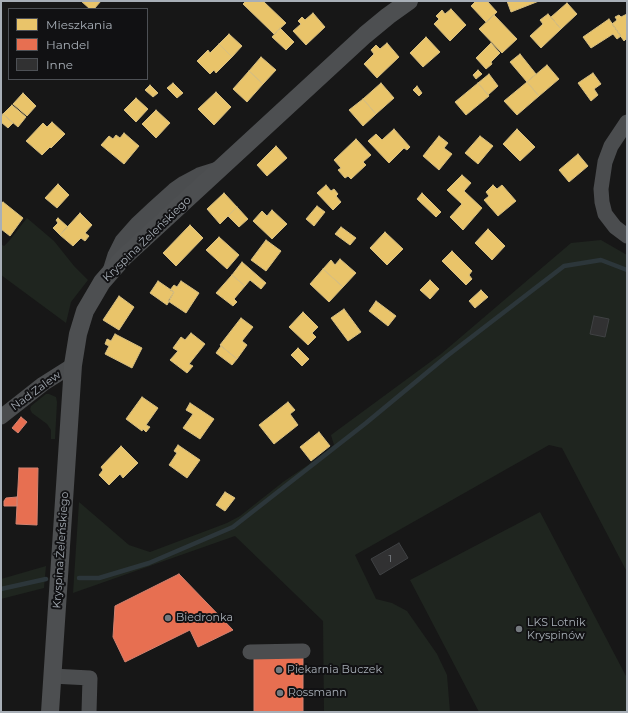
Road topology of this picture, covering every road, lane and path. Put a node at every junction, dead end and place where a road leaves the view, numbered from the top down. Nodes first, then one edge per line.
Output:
1 (409, 1) edge
2 (627, 122) edge
3 (627, 236) edge
4 (73, 365) junction
5 (1, 417) edge
6 (304, 651) dead end
7 (250, 652) dead end
8 (52, 676) junction
9 (50, 712) edge
10 (89, 712) edge

1 - 4 main road, Kryspina Żeleńskiego
2 - 3 street
4 - 5 street, Nad Zalew
4 - 8 main road, Kryspina Żeleńskiego
6 - 7 street
8 - 9 main road, Kryspina Żeleńskiego
8 - 10 street

